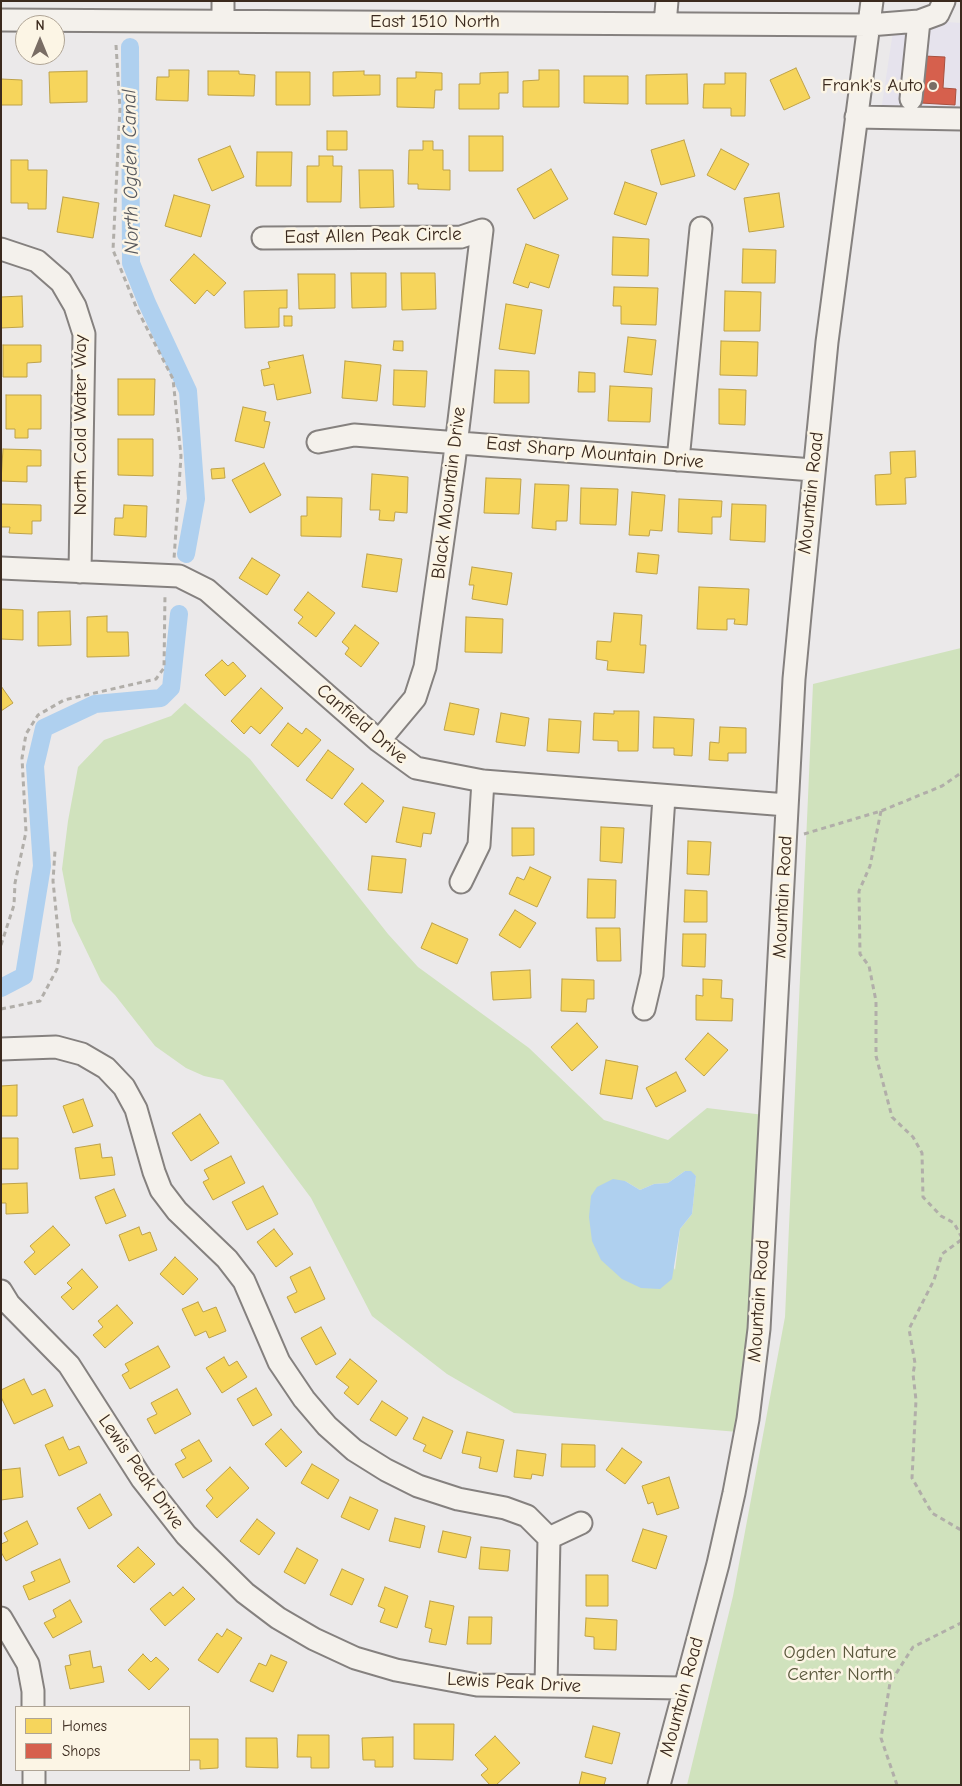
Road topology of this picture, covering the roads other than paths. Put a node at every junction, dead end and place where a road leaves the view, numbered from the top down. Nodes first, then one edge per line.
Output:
1 (667, 1) edge
2 (872, 1) edge
3 (944, 1) edge
4 (223, 11) edge
5 (1, 20) edge
6 (919, 21) junction
7 (665, 24) junction
8 (869, 25) junction
9 (911, 99) dead end
10 (856, 117) junction
11 (961, 119) edge
12 (701, 228) dead end
13 (482, 230) joint
14 (263, 238) dead end
15 (1, 249) edge
16 (456, 441) junction
17 (318, 442) dead end
18 (678, 460) junction
19 (813, 470) junction
20 (1, 568) edge
21 (80, 572) junction
22 (379, 741) junction
23 (483, 781) junction
24 (664, 797) junction
25 (787, 806) junction
26 (461, 882) dead end
27 (644, 1009) dead end
28 (1, 1049) edge
29 (4, 1303) edge
30 (581, 1523) dead end
31 (549, 1538) junction
32 (1, 1618) edge
33 (546, 1686) junction
34 (683, 1688) junction
35 (34, 1706) edge
36 (34, 1771) edge
37 (34, 1785) edge
38 (659, 1785) edge

1 - 7 street
2 - 8 street, Mountain Road
3 - 6 street
4 - 5 street, East 1510 North
4 - 7 street, East 1510 North
6 - 8 street, East 1510 North
6 - 9 street
7 - 8 street, East 1510 North
8 - 10 street, Mountain Road
10 - 11 street
10 - 19 street, Mountain Road
12 - 18 street
13 - 14 street, East Allen Peak Circle
13 - 16 street, Black Mountain Drive
15 - 21 street, North Cold Water Way
16 - 17 street, East Sharp Mountain Drive
16 - 18 street, East Sharp Mountain Drive
16 - 22 street, Black Mountain Drive
18 - 19 street, East Sharp Mountain Drive
19 - 25 street, Mountain Road
20 - 21 street, Canfield Drive
21 - 22 street, Canfield Drive
22 - 23 street, Canfield Drive
23 - 24 street, Canfield Drive
23 - 26 street
24 - 25 street, Canfield Drive
24 - 27 street
25 - 34 street, Mountain Road
28 - 31 street
29 - 33 street, Lewis Peak Drive
30 - 31 street
31 - 33 street
32 - 35 street
33 - 34 street, Lewis Peak Drive
34 - 38 street, Mountain Road
36 - 37 street

